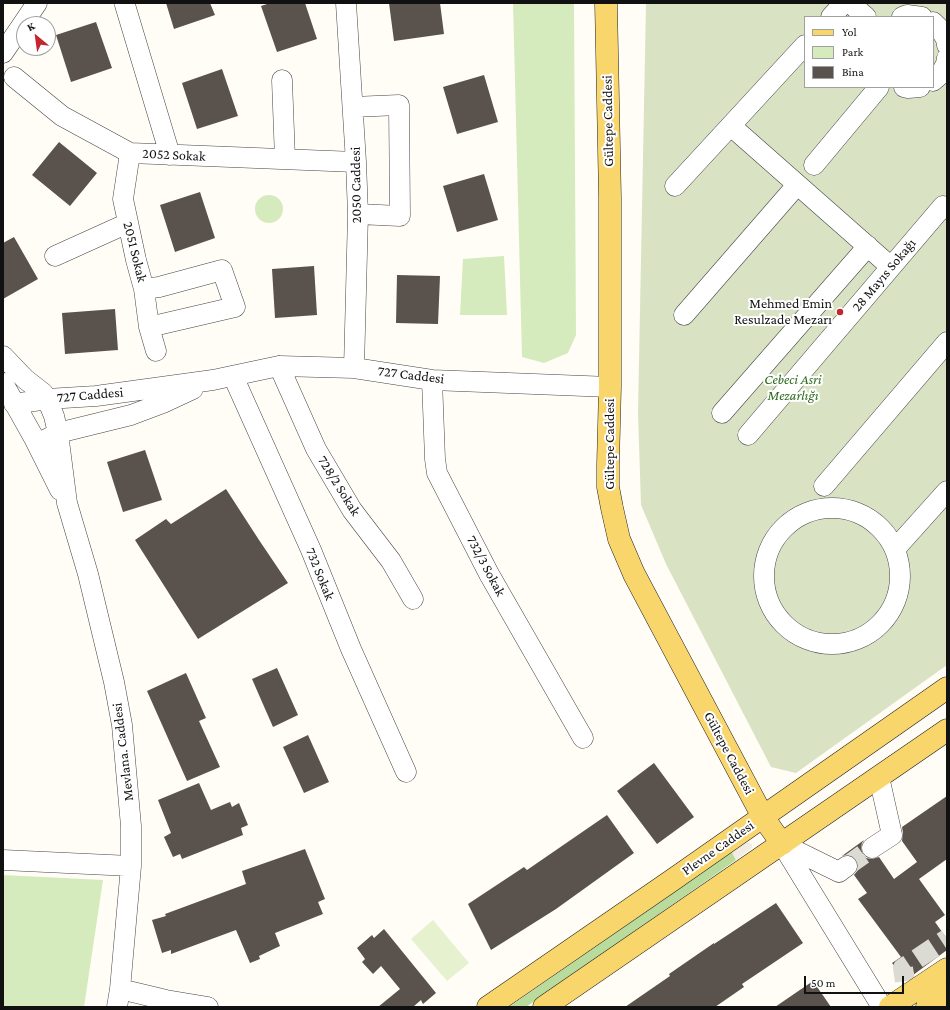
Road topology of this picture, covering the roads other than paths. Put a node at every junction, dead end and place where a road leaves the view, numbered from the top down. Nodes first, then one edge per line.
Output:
1 (37, 3) edge
2 (346, 3) edge
3 (606, 3) edge
4 (844, 3) edge
5 (850, 3) edge
6 (125, 5) dead end
7 (832, 16) edge
8 (865, 16) edge
9 (934, 25) edge
10 (947, 45) edge
11 (804, 46) edge
12 (3, 52) edge
13 (14, 77) dead end
14 (282, 80) dead end
15 (878, 88) edge
16 (353, 107) junction
17 (731, 126) junction
18 (130, 153) junction
19 (170, 155) junction
20 (285, 160) junction
21 (356, 162) junction
22 (814, 165) dead end
23 (797, 185) junction
24 (675, 186) dead end
25 (945, 207) edge
26 (358, 214) junction
27 (128, 223) junction
28 (868, 246) junction
29 (55, 256) dead end
30 (890, 268) junction
31 (144, 289) junction
32 (684, 315) dead end
33 (149, 327) junction
34 (947, 342) edge
35 (156, 351) dead end
36 (3, 356) edge
37 (279, 366) junction
38 (354, 368) junction
39 (233, 376) junction
40 (213, 380) junction
41 (432, 380) junction
42 (3, 383) edge
43 (610, 387) junction
44 (47, 399) junction
45 (14, 404) junction
46 (722, 413) dead end
47 (58, 433) junction
48 (748, 435) dead end
49 (37, 444) junction
50 (824, 486) dead end
51 (947, 491) edge
52 (67, 503) junction
53 (894, 549) junction
54 (413, 598) dead end
55 (947, 688) edge
56 (947, 730) edge
57 (583, 738) dead end
58 (406, 772) dead end
59 (879, 777) junction
60 (763, 817) junction
61 (782, 844) junction
62 (872, 848) tunnel mouth
63 (3, 860) edge
64 (131, 866) junction
65 (847, 866) tunnel mouth
66 (947, 969) edge
67 (947, 994) edge
68 (900, 995) edge
69 (118, 998) edge
70 (208, 1007) edge
71 (488, 1007) edge
72 (544, 1007) edge
73 (882, 1007) edge
74 (927, 1007) edge

1 - 12 street
2 - 16 street, 2050 Caddesi
3 - 43 main road, Gültepe Caddesi
4 - 7 street
5 - 8 street
6 - 19 street
9 - 10 street
11 - 17 street
13 - 18 street, 2052 Sokak
14 - 20 street
15 - 22 street
16 - 21 street, 2050 Caddesi
16 - 26 street
17 - 23 street
17 - 24 street
18 - 19 street, 2052 Sokak
18 - 27 street, 2051 Sokak
19 - 20 street, 2052 Sokak
20 - 21 street, 2052 Sokak
21 - 26 street, 2050 Caddesi
23 - 28 street
23 - 32 street
25 - 30 street, 28 Mayıs Sokağı
26 - 38 street, 2050 Caddesi
27 - 29 street
27 - 31 street, 2051 Sokak
28 - 30 street
28 - 46 street
30 - 48 street, 28 Mayıs Sokağı
31 - 33 street, 2051 Sokak
31 - 33 street
33 - 35 street, 2051 Sokak
34 - 50 street
36 - 44 street, Mevlana. Caddesi
37 - 38 street, 727 Caddesi
37 - 39 street, 727 Caddesi
37 - 54 street, 728/2 Sokak
38 - 41 street, 727 Caddesi
39 - 40 street, 727 Caddesi
39 - 58 street, 732 Sokak
40 - 44 street, 727 Caddesi
40 - 47 street, 727 Caddesi
41 - 43 street, 727 Caddesi
41 - 57 street, 732/3 Sokak
42 - 45 street, Mevlana. Caddesi
43 - 60 main road, Gültepe Caddesi
44 - 45 street, 727 Caddesi
44 - 47 street, Mevlana. Caddesi
45 - 49 street, Mevlana. Caddesi
47 - 49 street, 727 Caddesi
47 - 52 street, Mevlana. Caddesi
49 - 52 street, Mevlana. Caddesi
51 - 53 street
52 - 64 street, Mevlana. Caddesi
53 - 53 street
55 - 60 main road, Plevne Caddesi
56 - 59 main road
59 - 61 main road
59 - 62 street
60 - 61 main road, Gültepe Caddesi
60 - 71 main road, Plevne Caddesi
61 - 65 street
61 - 72 main road
61 - 73 street
63 - 64 street
64 - 69 street, Mevlana. Caddesi
66 - 68 main road
67 - 74 main road
69 - 70 street

